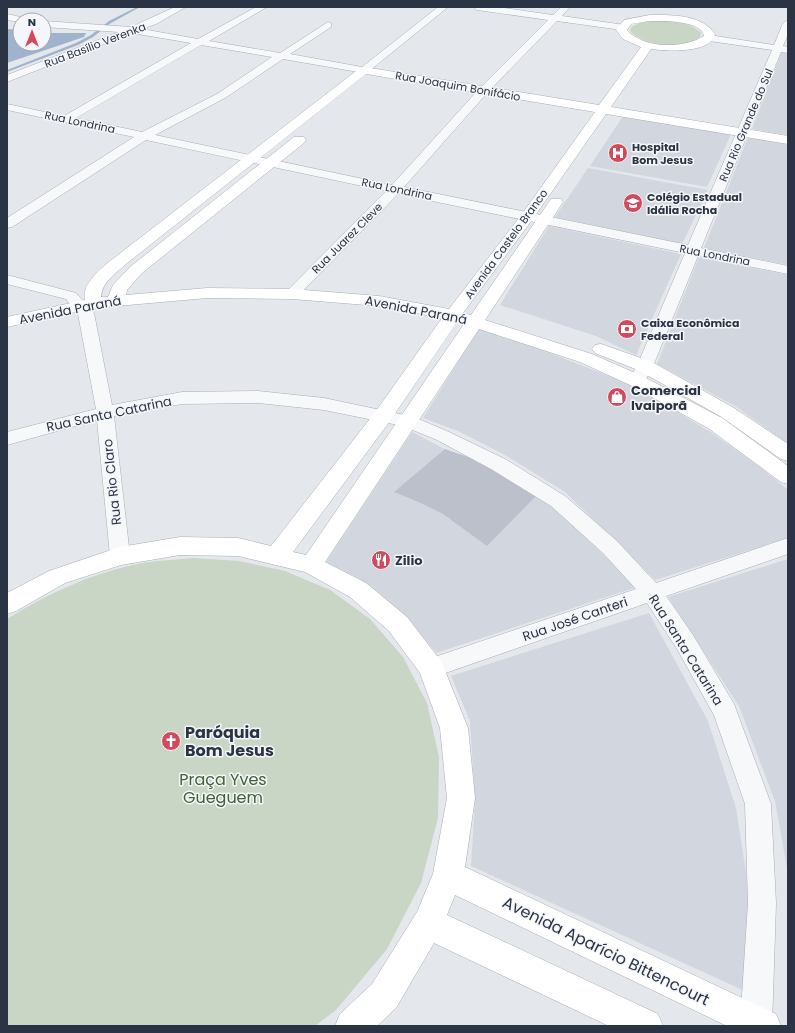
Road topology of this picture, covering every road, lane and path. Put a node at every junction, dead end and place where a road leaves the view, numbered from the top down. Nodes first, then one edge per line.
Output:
1 (182, 7) edge
2 (263, 7) edge
3 (477, 7) edge
4 (566, 7) edge
5 (672, 7) edge
6 (689, 7) edge
7 (448, 10) edge
8 (556, 18) junction
9 (664, 18) junction
10 (680, 20) junction
11 (788, 23) edge
12 (52, 24) edge
13 (328, 25) dead end
14 (622, 27) junction
15 (129, 30) junction
16 (709, 38) junction
17 (200, 42) junction
18 (654, 46) junction
19 (410, 47) dead end
20 (783, 49) edge
21 (281, 56) junction
22 (391, 62) dead end
23 (364, 70) junction
24 (379, 72) junction
25 (7, 79) edge
26 (484, 90) junction
27 (7, 107) edge
28 (609, 111) junction
29 (325, 118) dead end
30 (67, 119) junction
31 (308, 133) dead end
32 (742, 133) junction
33 (144, 136) junction
34 (788, 140) edge
35 (252, 159) junction
36 (272, 163) junction
37 (395, 189) junction
38 (527, 217) junction
39 (544, 220) junction
40 (7, 224) edge
41 (693, 251) junction
42 (788, 270) edge
43 (7, 279) edge
44 (297, 288) junction
45 (118, 294) junction
46 (84, 299) junction
47 (457, 311) junction
48 (7, 312) edge
49 (478, 316) junction
50 (7, 322) edge
51 (641, 373) junction
52 (105, 412) junction
53 (383, 416) junction
54 (408, 421) junction
55 (7, 439) edge
56 (788, 454) edge
57 (788, 477) edge
58 (788, 546) edge
59 (120, 556) junction
60 (276, 557) junction
61 (311, 565) junction
62 (652, 593) junction
63 (7, 604) edge
64 (431, 668) junction
65 (448, 875) junction
66 (428, 924) junction
67 (759, 1025) edge
68 (352, 1026) edge
69 (646, 1026) edge

1 - 15 street, Rua Basílio Verenka
2 - 17 street
3 - 8 street
4 - 8 street, Rua Juarez Cleve
5 - 9 street
6 - 10 street
7 - 19 street
7 - 23 street
8 - 14 street
8 - 26 street, Rua Juarez Cleve
9 - 10 street
9 - 14 street
10 - 16 street
11 - 20 street, Rua Rio Grande do Sul
12 - 15 street, Rua Joaquim Bonifácio
13 - 21 street
14 - 18 street
15 - 17 street, Rua Joaquim Bonifácio
15 - 25 street, Rua Basílio Verenka
16 - 18 street
16 - 20 street
17 - 21 street, Rua Joaquim Bonifácio
17 - 30 street
18 - 28 street, Avenida Castelo Branco
20 - 32 street, Rua Rio Grande do Sul
21 - 23 street, Rua Joaquim Bonifácio
21 - 33 street
22 - 24 street
23 - 24 street, Rua Joaquim Bonifácio
23 - 35 street
24 - 26 street, Rua Joaquim Bonifácio
24 - 29 street
26 - 28 street, Rua Joaquim Bonifácio
26 - 37 street, Rua Juarez Cleve
27 - 30 street, Rua Londrina
28 - 32 street, Rua Joaquim Bonifácio
28 - 38 street, Avenida Castelo Branco
28 - 39 street, Avenida Castelo Branco
30 - 33 street, Rua Londrina
31 - 36 street
32 - 34 street, Rua Joaquim Bonifácio
32 - 41 street, Rua Rio Grande do Sul
33 - 35 street, Rua Londrina
33 - 40 street
35 - 36 street, Rua Londrina
35 - 46 street
36 - 37 street, Rua Londrina
36 - 45 street
37 - 38 street, Rua Londrina
37 - 44 street, Rua Juarez Cleve
38 - 39 street, Rua Londrina
38 - 47 street, Avenida Castelo Branco
39 - 41 street, Rua Londrina
39 - 49 street, Avenida Castelo Branco
41 - 42 street, Rua Londrina
41 - 51 street, Rua Rio Grande do Sul
43 - 46 street
44 - 45 street, Avenida Paraná
44 - 47 street, Avenida Paraná
45 - 46 street, Avenida Paraná
46 - 48 street, Avenida Paraná
46 - 50 street, Avenida Paraná
46 - 52 street, Rua Rio Claro
47 - 49 street, Avenida Paraná
47 - 53 street, Avenida Castelo Branco
49 - 51 street, Avenida Paraná
49 - 54 street, Avenida Castelo Branco
51 - 56 street, Avenida Paraná
51 - 57 street, Avenida Paraná
52 - 53 street, Rua Santa Catarina
52 - 55 street, Rua Santa Catarina
52 - 59 street, Rua Rio Claro
53 - 54 street, Rua Santa Catarina
53 - 60 street, Avenida Castelo Branco
54 - 61 street, Avenida Castelo Branco
54 - 62 street, Rua Santa Catarina
58 - 62 street, Rua José Canteri
59 - 60 street
59 - 63 street
60 - 61 street
61 - 64 street
62 - 64 street, Rua José Canteri
62 - 67 street, Rua Santa Catarina
64 - 65 street
65 - 66 street
65 - 67 street, Avenida Aparício Bittencourt
66 - 68 street
66 - 69 street

